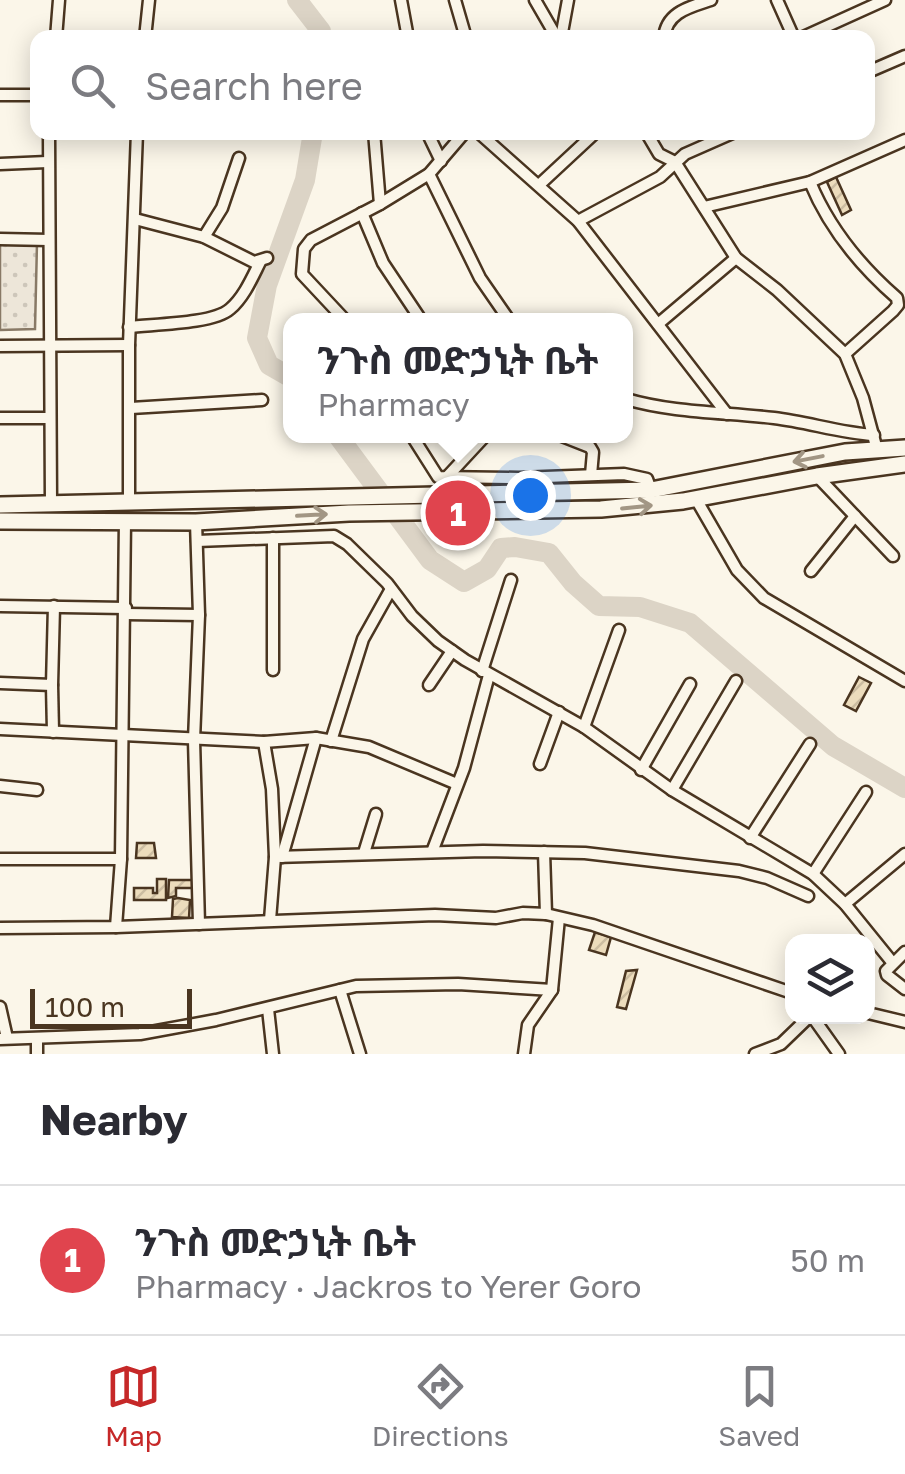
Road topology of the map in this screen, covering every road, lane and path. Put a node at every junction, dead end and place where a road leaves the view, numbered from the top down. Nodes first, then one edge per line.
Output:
1 (59, 0) edge
2 (148, 0) edge
3 (402, 0) edge
4 (454, 0) edge
5 (536, 0) edge
6 (568, 0) edge
7 (711, 0) edge
8 (777, 0) edge
9 (885, 0) edge
10 (868, 4) edge
11 (57, 30) edge
12 (146, 30) edge
13 (407, 30) edge
14 (463, 30) edge
15 (554, 30) edge
16 (561, 30) edge
17 (664, 30) edge
18 (793, 30) edge
19 (814, 30) edge
20 (905, 56) edge
21 (875, 69) edge
22 (0, 95) edge
23 (30, 95) edge
24 (48, 140) edge
25 (136, 140) edge
26 (375, 140) edge
27 (431, 140) edge
28 (458, 140) edge
29 (487, 140) edge
30 (587, 140) edge
31 (651, 140) edge
32 (717, 140) edge
33 (905, 140) edge
34 (239, 158) dead end
35 (441, 161) junction
36 (47, 162) junction
37 (675, 162) junction
38 (0, 164) edge
39 (428, 174) junction
40 (810, 182) junction
41 (539, 185) junction
42 (380, 204) junction
43 (704, 207) junction
44 (362, 214) junction
45 (135, 219) junction
46 (578, 221) junction
47 (204, 237) junction
48 (0, 238) edge
49 (49, 240) junction
50 (736, 258) junction
51 (338, 313) edge
52 (415, 313) edge
53 (505, 313) edge
54 (658, 324) junction
55 (129, 327) junction
56 (0, 346) edge
57 (48, 346) junction
58 (128, 346) junction
59 (845, 354) junction
60 (262, 400) dead end
61 (633, 400) edge
62 (131, 408) junction
63 (727, 414) junction
64 (0, 418) edge
65 (50, 418) junction
66 (416, 443) edge
67 (478, 443) edge
68 (580, 443) edge
69 (876, 443) junction
70 (905, 448) edge
71 (905, 464) edge
72 (592, 475) junction
73 (817, 476) junction
74 (446, 478) junction
75 (651, 490) junction
76 (690, 500) junction
77 (51, 504) junction
78 (129, 504) junction
79 (0, 505) edge
80 (855, 516) junction
81 (125, 520) junction
82 (0, 521) edge
83 (196, 522) junction
84 (273, 538) junction
85 (197, 541) junction
86 (893, 556) dead end
87 (811, 571) dead end
88 (511, 580) dead end
89 (392, 589) junction
90 (0, 606) edge
91 (54, 606) junction
92 (126, 611) junction
93 (199, 615) junction
94 (619, 630) dead end
95 (452, 650) junction
96 (273, 670) dead end
97 (486, 673) junction
98 (736, 681) dead end
99 (905, 681) edge
100 (0, 683) edge
101 (52, 684) junction
102 (690, 684) dead end
103 (429, 685) dead end
104 (559, 712) junction
105 (0, 728) edge
106 (584, 728) junction
107 (53, 732) junction
108 (123, 736) junction
109 (316, 738) junction
110 (194, 740) junction
111 (330, 741) junction
112 (264, 742) junction
113 (810, 744) dead end
114 (540, 764) dead end
115 (642, 770) junction
116 (457, 784) junction
117 (0, 786) edge
118 (37, 790) dead end
119 (672, 790) junction
120 (866, 792) dead end
121 (376, 814) dead end
122 (750, 838) junction
123 (432, 852) junction
124 (544, 852) junction
125 (364, 853) junction
126 (905, 854) edge
127 (278, 856) junction
128 (0, 859) edge
129 (121, 859) junction
130 (813, 874) junction
131 (808, 896) dead end
132 (845, 904) junction
133 (546, 914) junction
134 (559, 918) junction
135 (270, 920) junction
136 (198, 924) junction
137 (116, 927) junction
138 (0, 928) edge
139 (905, 952) edge
140 (892, 962) junction
141 (905, 989) edge
142 (340, 990) junction
143 (552, 990) junction
144 (785, 992) edge
145 (0, 1008) edge
146 (268, 1009) junction
147 (875, 1014) edge
148 (905, 1022) edge
149 (804, 1024) edge
150 (817, 1024) edge
151 (4, 1038) edge
152 (37, 1039) junction
153 (783, 1049) edge
154 (37, 1054) edge
155 (273, 1054) edge
156 (360, 1054) edge
157 (524, 1054) edge
158 (755, 1054) edge
159 (839, 1054) edge

1 - 11 street
2 - 12 street
3 - 13 street
4 - 14 street
5 - 15 street
6 - 16 street
7 - 17 street
8 - 18 street
9 - 10 street
10 - 19 street
20 - 21 street
22 - 23 street
24 - 36 street
25 - 45 street
26 - 42 street
27 - 35 street
28 - 35 street
29 - 41 street
30 - 41 street
31 - 37 street
32 - 37 street
33 - 40 street
34 - 47 street
35 - 39 street
36 - 38 street
36 - 49 street
37 - 43 street
37 - 46 street
39 - 42 street
39 - 53 street
40 - 43 street
40 - 59 street
41 - 46 street
42 - 44 street
43 - 50 street
44 - 51 street
44 - 52 street
45 - 47 street
45 - 55 street
46 - 54 street
47 - 55 street
48 - 49 street
49 - 57 street
50 - 54 street
50 - 59 street
54 - 63 street
55 - 58 street
56 - 57 street
57 - 58 street
57 - 65 street
58 - 62 street
59 - 69 street
60 - 62 street
61 - 63 street
62 - 78 street
63 - 69 street
64 - 65 street
65 - 77 street
66 - 74 street
67 - 74 street
68 - 72 street
69 - 70 main road
69 -> 75 main road
71 - 73 main road
72 - 74 street
72 - 75 street
73 - 76 main road
73 - 80 street
75 - 78 main road
83 -> 76 main road
76 - 99 street
77 - 78 main road
77 - 79 main road
80 - 86 street
80 - 87 street
81 - 82 main road
81 - 83 main road
81 - 92 street
83 - 85 street
84 - 85 street
84 - 89 street
84 - 96 street
85 - 93 street
88 - 97 street
89 - 95 street
89 - 111 street
90 - 91 street
91 - 92 street
91 - 101 street
92 - 93 street
92 - 108 street
93 - 110 street
94 - 106 street
95 - 97 street
95 - 103 street
97 - 104 street
97 - 116 street
98 - 119 street
100 - 101 street
101 - 107 street
102 - 115 street
104 - 106 street
104 - 114 street
105 - 107 street
106 - 115 street
107 - 108 street
108 - 110 street
108 - 129 street
109 - 111 street
109 - 112 street
109 - 127 street
110 - 112 street
110 - 136 street
111 - 116 street
112 - 127 street
113 - 122 street
115 - 119 street
116 - 123 street
117 - 118 street
119 - 122 street
120 - 130 street
121 - 125 street
122 - 130 street
123 - 124 street
123 - 125 street
124 - 131 street
124 - 133 street
125 - 127 street
126 - 132 street
127 - 135 street
128 - 129 street
129 - 137 street
130 - 132 street
132 - 140 street
133 - 134 street
133 - 135 street
134 - 143 street
134 - 144 street
135 - 136 street
136 - 137 street
137 - 138 street
139 - 140 street
140 - 141 street
142 - 143 street
142 - 146 street
142 - 156 street
143 - 157 street
145 - 151 street
146 - 152 street
146 - 155 street
147 - 148 street
149 - 153 street
150 - 159 street
151 - 152 street
152 - 154 street
153 - 158 street

